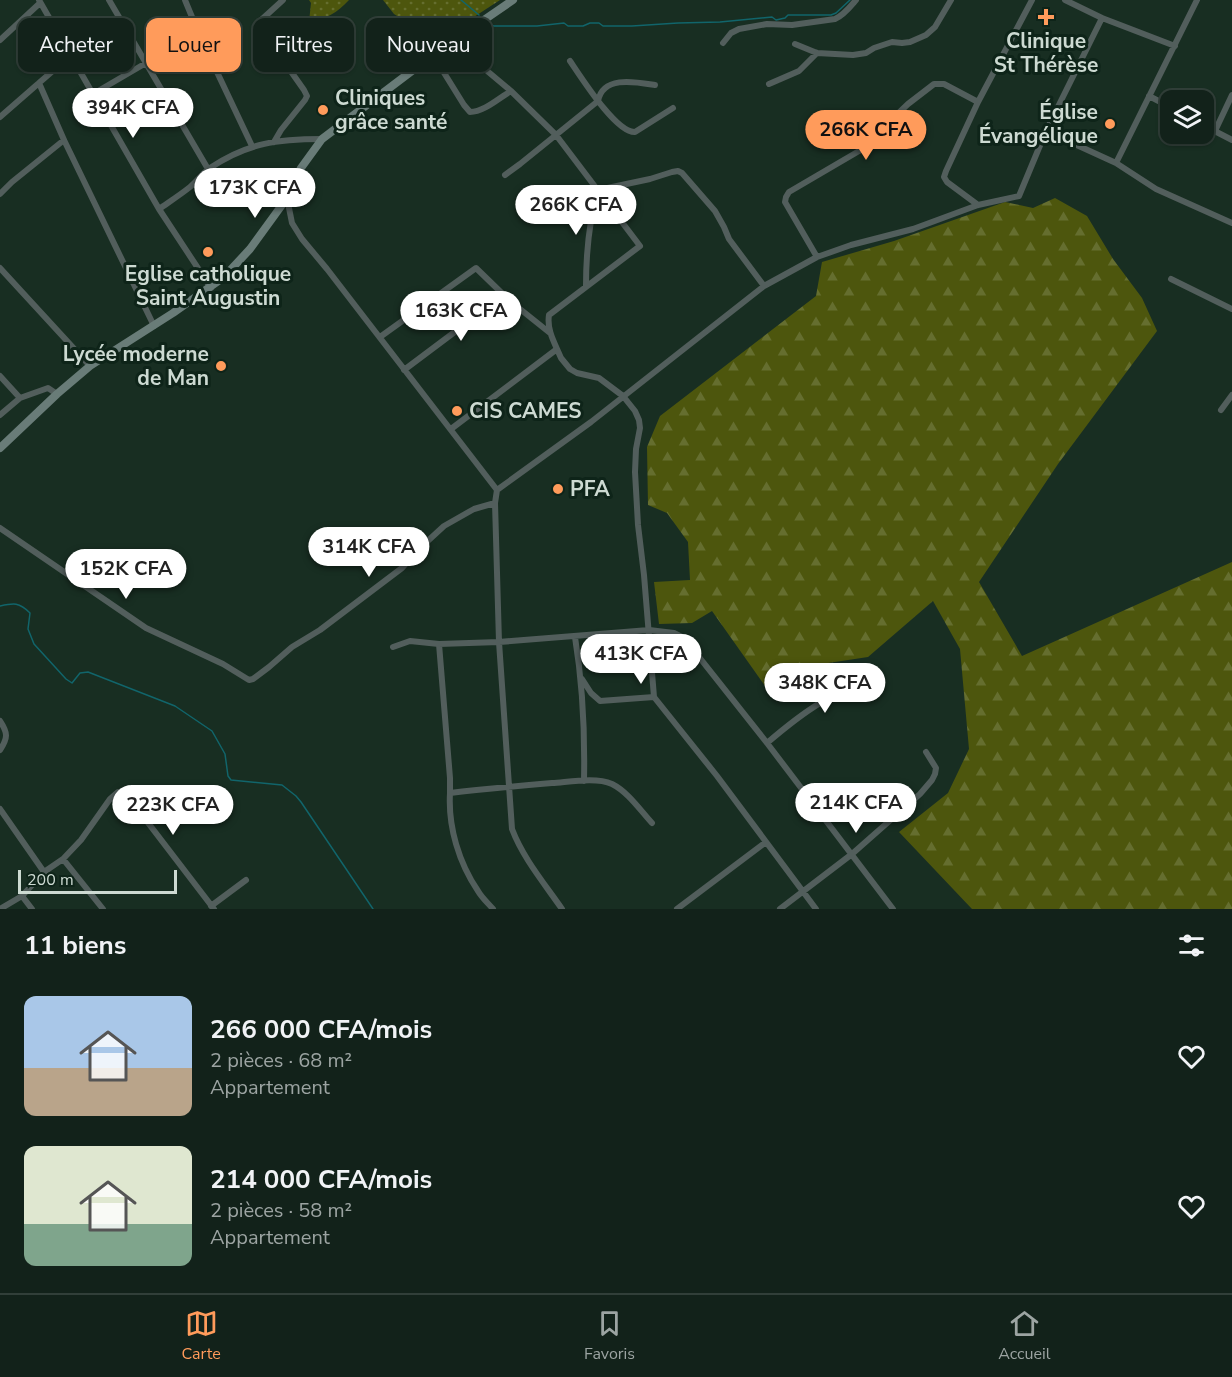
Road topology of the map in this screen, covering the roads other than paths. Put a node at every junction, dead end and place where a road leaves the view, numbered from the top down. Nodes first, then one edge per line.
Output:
1 (109, 0) edge
2 (185, 0) edge
3 (282, 0) edge
4 (513, 0) edge
5 (856, 0) edge
6 (951, 0) edge
7 (1032, 0) edge
8 (1065, 0) edge
9 (1197, 0) edge
10 (40, 2) edge
11 (50, 18) edge
12 (192, 18) edge
13 (487, 18) edge
14 (1102, 18) junction
15 (0, 40) edge
16 (723, 43) dead end
17 (795, 44) dead end
18 (1174, 46) junction
19 (817, 52) junction
20 (570, 61) dead end
21 (146, 63) joint
22 (51, 72) edge
23 (81, 72) edge
24 (151, 72) edge
25 (217, 72) edge
26 (411, 72) edge
27 (444, 72) edge
28 (489, 72) edge
29 (39, 82) junction
30 (769, 84) dead end
31 (655, 85) dead end
32 (511, 91) junction
33 (93, 94) junction
34 (1232, 95) edge
35 (1149, 96) junction
36 (598, 101) junction
37 (978, 102) junction
38 (1160, 102) edge
39 (673, 108) dead end
40 (0, 117) edge
41 (1046, 131) junction
42 (1215, 131) joint
43 (556, 135) junction
44 (322, 139) junction
45 (64, 140) junction
46 (1232, 140) edge
47 (274, 142) junction
48 (252, 146) junction
49 (1116, 163) junction
50 (208, 169) junction
51 (505, 175) dead end
52 (598, 190) junction
53 (0, 194) edge
54 (287, 198) junction
55 (978, 205) junction
56 (159, 209) junction
57 (1231, 220) edge
58 (817, 257) junction
59 (0, 268) edge
60 (1171, 279) dead end
61 (586, 286) junction
62 (764, 286) junction
63 (211, 288) junction
64 (504, 295) junction
65 (1232, 309) edge
66 (154, 326) junction
67 (550, 333) junction
68 (380, 337) junction
69 (557, 349) junction
70 (90, 366) junction
71 (404, 370) junction
72 (0, 376) edge
73 (57, 394) junction
74 (1232, 395) edge
75 (623, 396) junction
76 (20, 398) junction
77 (1221, 410) dead end
78 (0, 415) edge
79 (451, 429) junction
80 (0, 448) edge
81 (497, 490) junction
82 (495, 503) junction
83 (0, 528) edge
84 (649, 630) junction
85 (575, 637) junction
86 (500, 642) junction
87 (439, 644) junction
88 (393, 647) dead end
89 (581, 679) junction
90 (881, 679) dead end
91 (654, 697) junction
92 (0, 721) edge
93 (767, 743) junction
94 (0, 750) edge
95 (926, 752) dead end
96 (584, 781) junction
97 (509, 786) junction
98 (450, 793) junction
99 (0, 809) edge
100 (3, 819) edge
101 (652, 823) dead end
102 (766, 842) junction
103 (852, 854) junction
104 (63, 859) junction
105 (44, 872) junction
106 (246, 880) dead end
107 (802, 892) junction
108 (22, 896) junction
109 (213, 907) edge
110 (0, 909) edge
111 (32, 909) edge
112 (103, 909) edge
113 (493, 909) edge
114 (562, 909) edge
115 (677, 909) edge
116 (780, 909) edge
117 (816, 909) edge
118 (893, 909) edge

1 - 21 street
2 - 12 street
3 - 47 street
4 - 13 main road
5 - 16 street
6 - 19 street
7 - 37 street
8 - 14 street
9 - 18 street
10 - 11 street
10 - 15 street
14 - 18 street
14 - 41 street
17 - 19 street
18 - 35 street
19 - 30 street
20 - 36 street
21 - 33 street
22 - 29 street
23 - 33 street
24 - 50 street
25 - 48 street
26 - 44 main road
27 - 32 street
28 - 32 street
29 - 40 street
29 - 45 street
31 - 36 street
32 - 43 street
33 - 56 street
34 - 42 street
35 - 38 street
35 - 49 street
36 - 39 street
36 - 43 street
37 - 55 street
37 - 58 street
41 - 49 street
41 - 55 street
42 - 46 street
43 - 51 street
43 - 52 street
44 - 47 street
44 - 54 main road
45 - 53 street
45 - 66 street
47 - 48 street
48 - 50 street
49 - 57 street
50 - 56 street
52 - 61 street
52 - 61 street
52 - 62 street
54 - 63 main road
54 - 68 street
55 - 58 street
56 - 63 street
58 - 62 street
59 - 70 street
60 - 65 street
61 - 67 street
62 - 75 street
63 - 66 main road
64 - 67 street
64 - 68 street
64 - 71 street
66 - 70 main road
67 - 69 street
68 - 71 street
69 - 75 street
69 - 79 street
70 - 73 main road
71 - 79 street
72 - 76 street
73 - 76 street
73 - 80 main road
74 - 77 street
75 - 81 street
75 - 84 street
76 - 78 street
79 - 81 street
81 - 82 street
82 - 83 street
82 - 86 street
84 - 85 street
84 - 91 street
84 - 93 street
85 - 86 street
85 - 89 street
86 - 87 street
86 - 97 street
87 - 88 street
87 - 98 street
89 - 91 street
89 - 96 street
90 - 93 street
91 - 102 street
92 - 94 street
93 - 103 street
95 - 103 street
96 - 97 street
96 - 101 street
97 - 98 street
97 - 114 street
98 - 113 street
99 - 100 street
100 - 105 street
102 - 107 street
102 - 115 street
103 - 107 street
103 - 118 street
104 - 105 street
104 - 109 street
104 - 112 street
105 - 108 street
106 - 109 street
107 - 116 street
107 - 117 street
108 - 110 street
108 - 111 street

